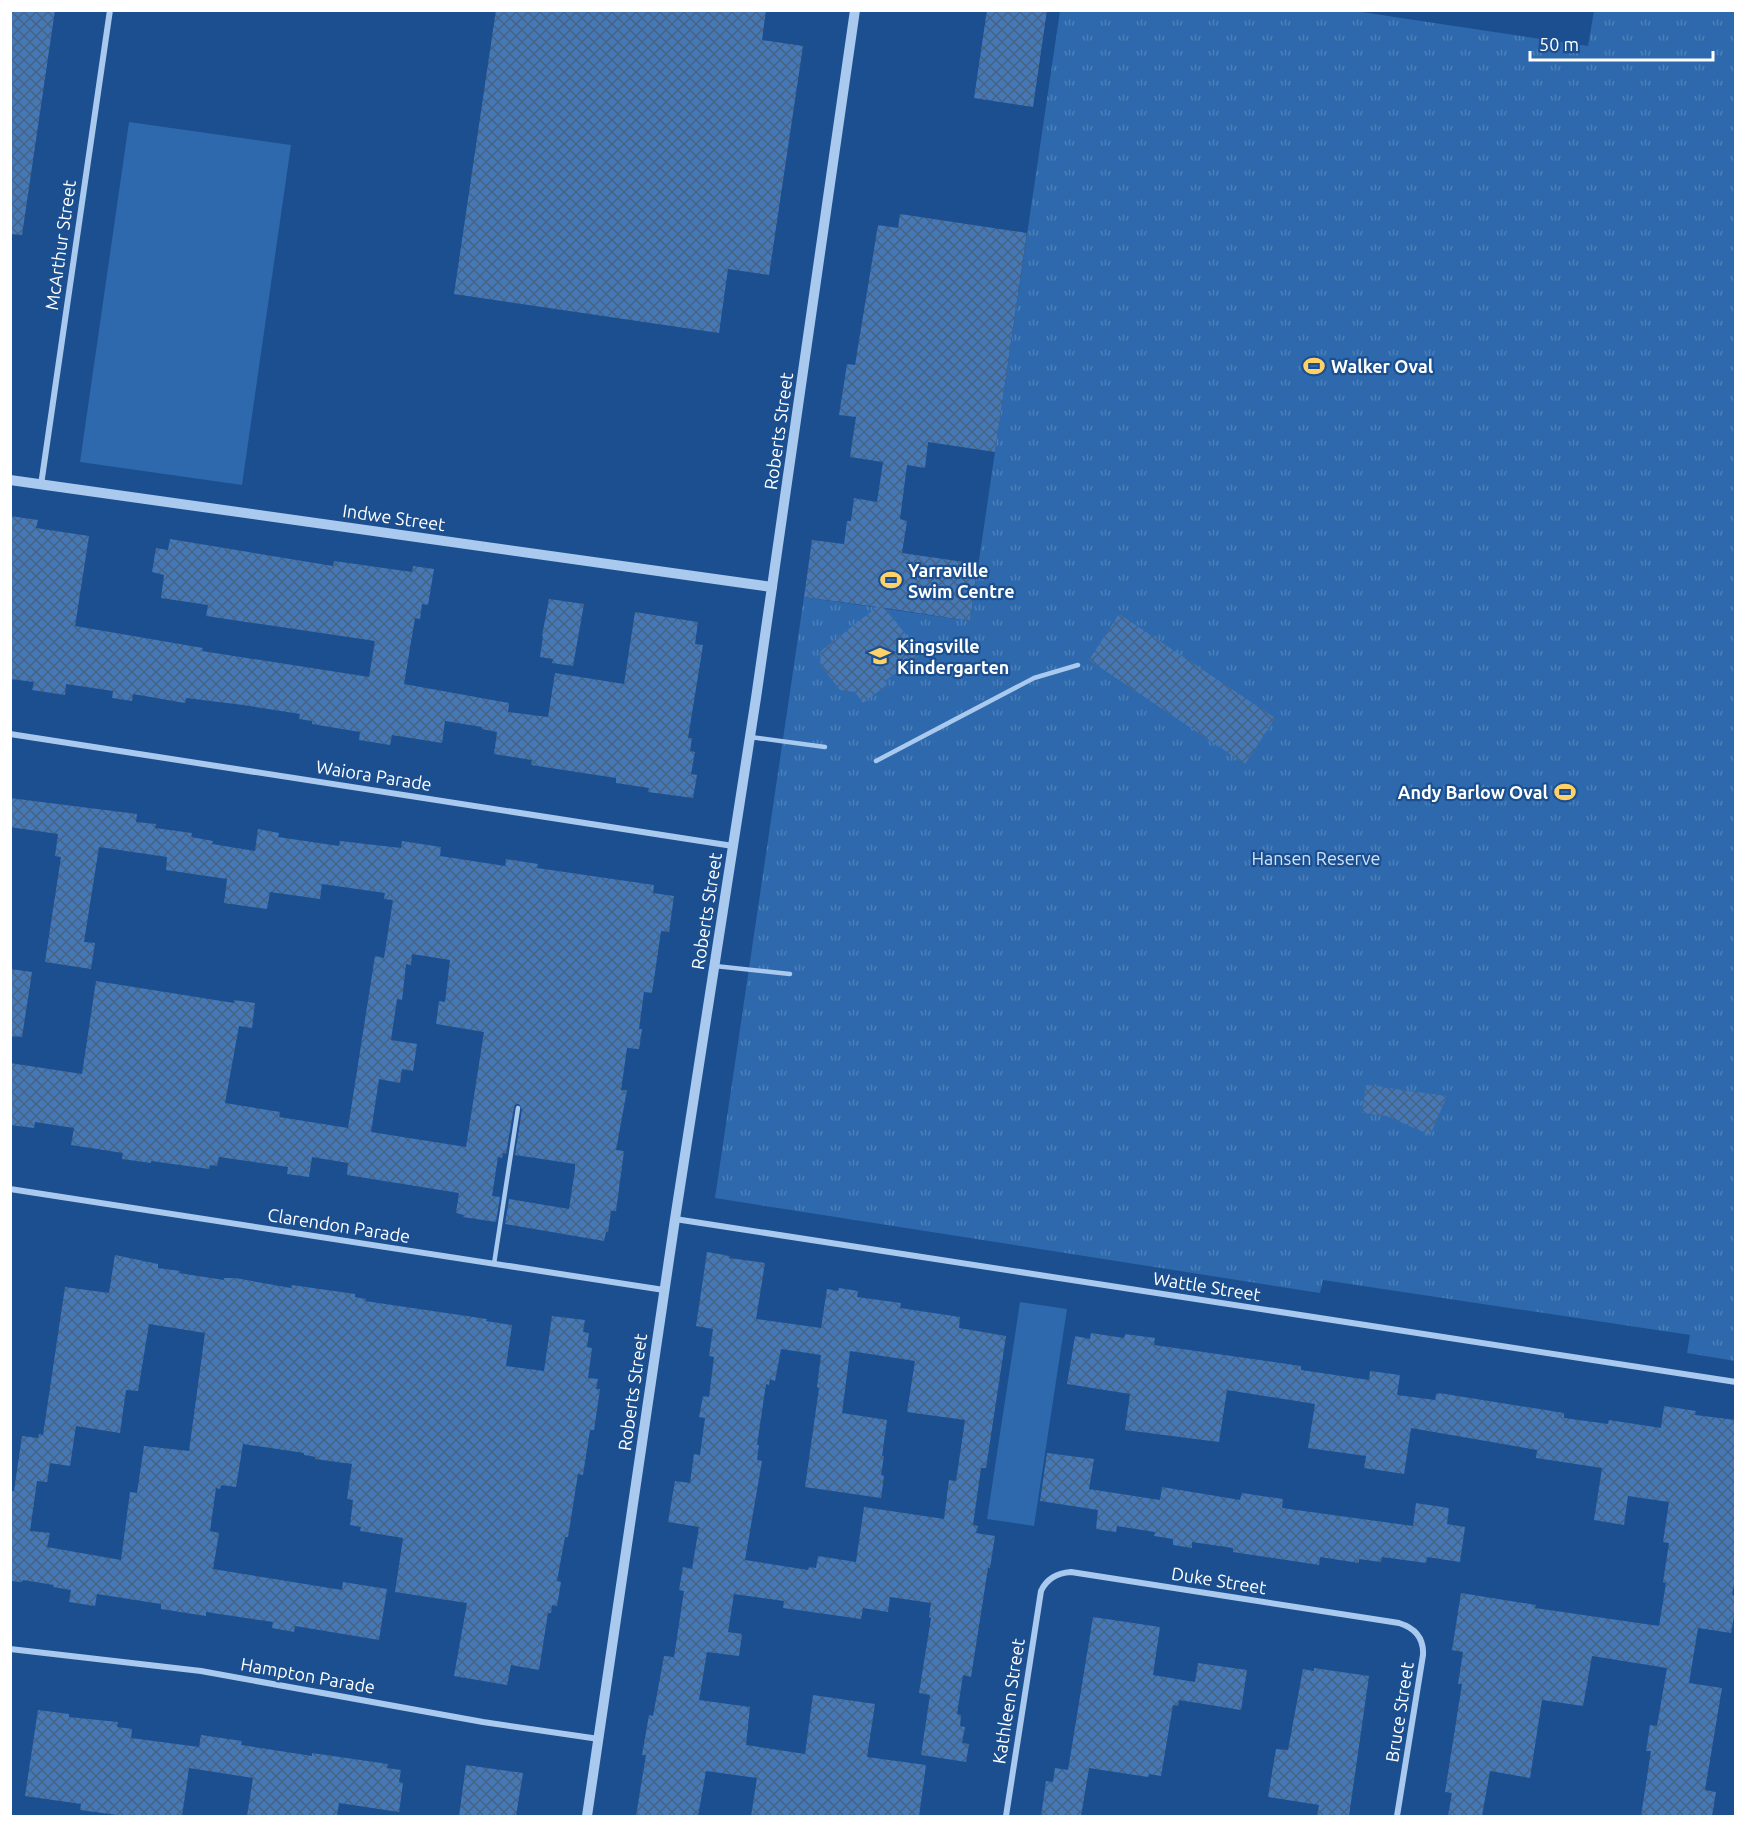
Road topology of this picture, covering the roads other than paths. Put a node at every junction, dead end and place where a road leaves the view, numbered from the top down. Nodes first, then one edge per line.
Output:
1 (110, 10) edge
2 (855, 10) edge
3 (10, 480) edge
4 (41, 484) junction
5 (772, 587) junction
6 (1078, 665) dead end
7 (10, 734) edge
8 (750, 737) junction
9 (825, 747) dead end
10 (876, 761) dead end
11 (733, 846) junction
12 (714, 966) junction
13 (790, 974) dead end
14 (518, 1108) dead end
15 (10, 1189) edge
16 (675, 1220) junction
17 (494, 1264) junction
18 (664, 1290) junction
19 (1736, 1382) edge
20 (1041, 1591) joint
21 (1400, 1623) joint
22 (10, 1649) edge
23 (598, 1739) junction
24 (587, 1816) edge
25 (1006, 1816) edge
26 (1398, 1816) edge

1 - 4 street, McArthur Street
2 - 5 street, Roberts Street
3 - 4 street, Indwe Street
4 - 5 street, Indwe Street
5 - 8 street, Roberts Street
6 - 10 lane
7 - 11 street, Waiora Parade
8 - 9 lane
8 - 11 street, Roberts Street
11 - 12 street, Roberts Street
12 - 13 lane
12 - 16 street, Roberts Street
14 - 17 lane
15 - 17 street, Clarendon Parade
16 - 18 street, Roberts Street
16 - 19 street, Wattle Street
17 - 18 street, Clarendon Parade
18 - 23 street, Roberts Street
20 - 21 street, Duke Street
20 - 25 street, Kathleen Street
21 - 26 street, Bruce Street
22 - 23 street, Hampton Parade
23 - 24 street, Roberts Street

